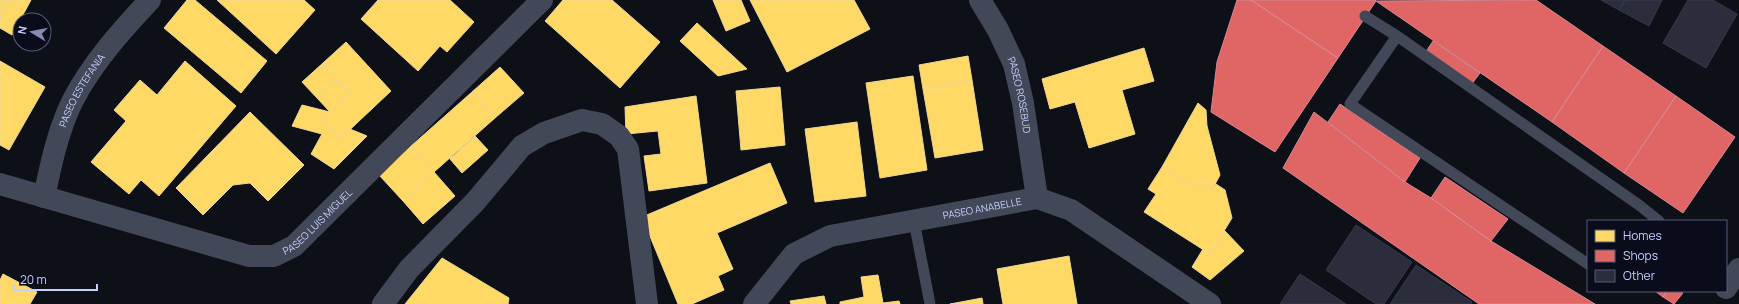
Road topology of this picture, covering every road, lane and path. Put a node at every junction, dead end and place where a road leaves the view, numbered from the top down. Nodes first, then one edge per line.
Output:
1 (150, 0) edge
2 (542, 0) edge
3 (980, 0) edge
4 (1365, 16) dead end
5 (1397, 36) junction
6 (0, 185) edge
7 (44, 197) junction
8 (1037, 198) junction
9 (1656, 220) edge
10 (914, 221) junction
11 (1587, 263) edge
12 (1723, 292) edge
13 (383, 304) edge
14 (648, 304) edge
15 (754, 304) edge
16 (930, 304) edge
17 (1210, 304) edge
18 (1716, 304) edge

1 - 7 street, PASEO ESTEFANIA
2 - 7 street, PASEO LUIS MIGUEL
3 - 8 street, PASEO ROSEBUD
4 - 5 lane
5 - 9 lane
5 - 11 lane
6 - 7 street, PASEO LUIS MIGUEL
8 - 10 street, PASEO ANABELLE
8 - 17 street
10 - 15 street, PASEO ANABELLE
10 - 16 lane
12 - 18 street
13 - 14 street

